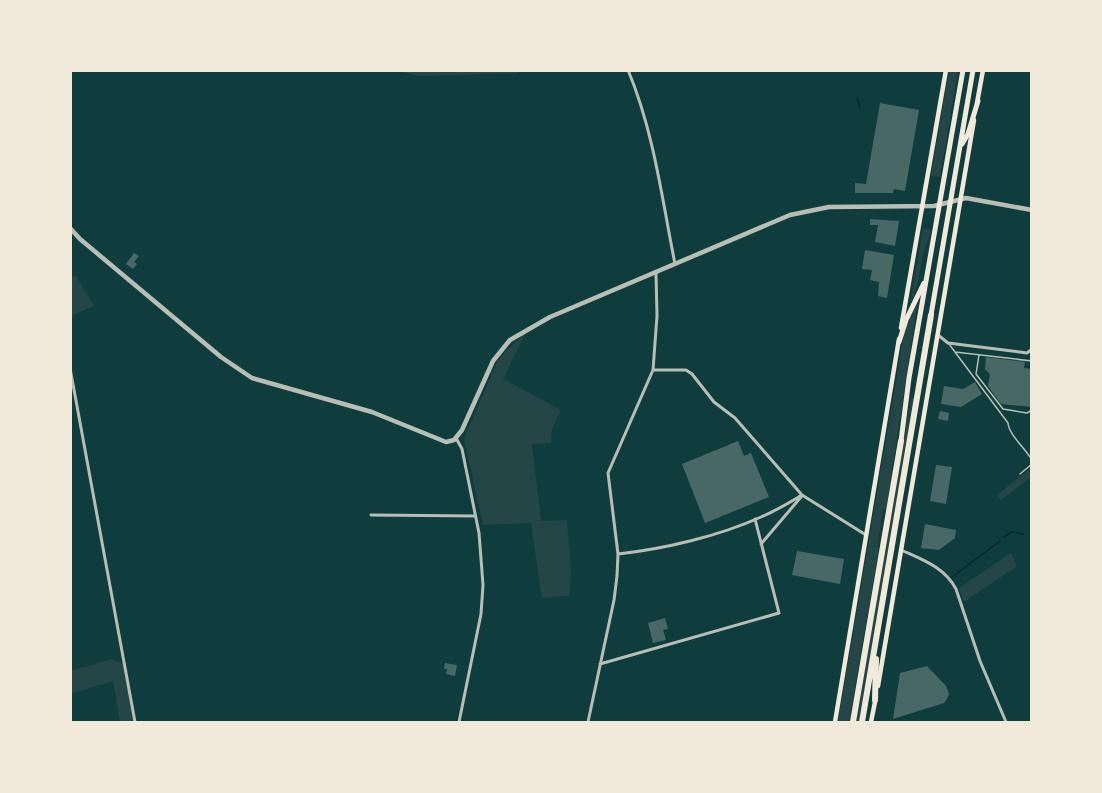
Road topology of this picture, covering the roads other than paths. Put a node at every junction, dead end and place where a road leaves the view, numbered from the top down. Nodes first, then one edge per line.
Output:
1 (628, 70) edge
2 (946, 70) edge
3 (963, 70) edge
4 (973, 70) edge
5 (983, 70) edge
6 (978, 101) junction
7 (960, 148) junction
8 (961, 198) junction
9 (951, 202) junction
10 (940, 204) junction
11 (919, 207) junction
12 (1032, 210) edge
13 (70, 228) edge
14 (675, 264) junction
15 (656, 273) junction
16 (927, 279) junction
17 (931, 315) joint
18 (938, 335) junction
19 (899, 342) junction
20 (948, 344) junction
21 (1032, 349) edge
22 (954, 352) junction
23 (979, 355) junction
24 (1032, 361) edge
25 (70, 368) edge
26 (653, 370) junction
27 (976, 374) junction
28 (972, 375) junction
29 (1032, 410) edge
30 (456, 438) junction
31 (901, 441) joint
32 (1032, 460) edge
33 (1032, 464) edge
34 (1020, 474) dead end
35 (802, 495) junction
36 (370, 515) dead end
37 (475, 516) junction
38 (755, 519) junction
39 (867, 536) junction
40 (761, 544) junction
41 (901, 550) junction
42 (618, 554) junction
43 (875, 649) junction
44 (600, 664) junction
45 (875, 700) junction
46 (135, 723) edge
47 (459, 723) edge
48 (588, 723) edge
49 (835, 723) edge
50 (853, 723) edge
51 (862, 723) edge
52 (871, 723) edge
53 (1006, 723) edge

1 - 14 street
2 - 11 main road
3 - 10 highway
4 - 7 highway
5 - 6 main road
6 - 7 highway
6 - 8 main road
7 - 9 highway
8 - 9 street
8 - 12 street
8 - 18 main road
9 - 10 street
9 - 17 highway
10 - 11 street
10 - 16 highway
11 - 14 street
11 - 19 main road
13 - 30 street
14 - 15 street
15 - 26 street
15 - 30 street
16 - 19 highway
16 - 31 highway
17 - 43 highway
18 - 20 street
18 - 41 main road
19 - 39 main road
20 - 21 street
20 - 22 lane
22 - 23 lane
22 - 28 lane
23 - 24 lane
23 - 27 lane
25 - 46 street
26 - 35 street
26 - 42 street
27 - 28 lane
27 - 29 lane
28 - 32 lane
30 - 37 street
31 - 50 highway
33 - 34 lane
35 - 38 street
35 - 39 street
35 - 40 street
36 - 37 street
37 - 47 street
38 - 40 street
38 - 42 street
39 - 49 main road
40 - 44 street
41 - 45 main road
41 - 53 street
42 - 44 street
43 - 45 highway
43 - 51 highway
44 - 48 street
45 - 52 main road

